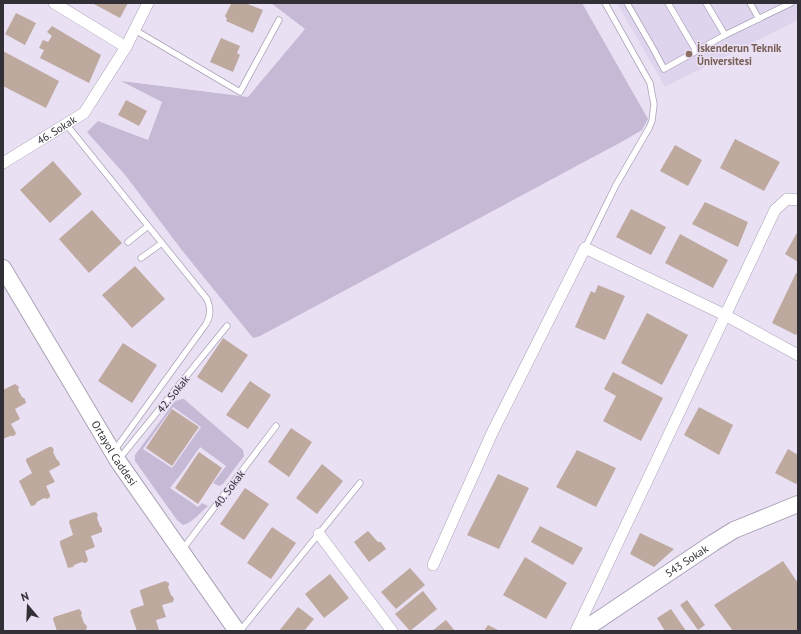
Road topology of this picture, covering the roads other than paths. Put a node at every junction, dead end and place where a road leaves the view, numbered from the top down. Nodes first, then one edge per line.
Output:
1 (54, 3) edge
2 (148, 3) edge
3 (606, 3) edge
4 (627, 3) edge
5 (668, 3) edge
6 (706, 3) edge
7 (750, 3) edge
8 (791, 3) edge
9 (759, 19) junction
10 (279, 20) dead end
11 (135, 30) junction
12 (725, 35) junction
13 (126, 47) junction
14 (696, 51) junction
15 (66, 124) junction
16 (3, 163) edge
17 (798, 200) edge
18 (148, 226) junction
19 (128, 242) dead end
20 (162, 243) junction
21 (585, 248) junction
22 (141, 258) dead end
23 (3, 268) edge
24 (726, 315) junction
25 (228, 326) dead end
26 (798, 355) edge
27 (276, 426) dead end
28 (116, 457) junction
29 (360, 483) dead end
30 (798, 504) edge
31 (319, 534) junction
32 (181, 551) junction
33 (433, 565) dead end
34 (237, 631) edge
35 (240, 631) edge
36 (392, 631) edge
37 (576, 631) edge
38 (582, 631) edge

1 - 13 street
2 - 11 street, 46. Sokak
3 - 21 lane
4 - 14 lane
5 - 14 lane
6 - 12 lane
7 - 9 lane
8 - 9 lane
9 - 12 lane
10 - 11 lane
11 - 13 street, 46. Sokak
12 - 14 lane
13 - 15 street, 46. Sokak
15 - 16 street, 46. Sokak
15 - 18 lane
17 - 24 street
18 - 19 lane
18 - 20 lane
20 - 22 lane
20 - 28 lane
21 - 24 street
21 - 33 street
23 - 28 street, Ortayol Caddesi
24 - 26 street
24 - 37 street
25 - 28 lane, 42. Sokak
27 - 32 lane, 40. Sokak
28 - 32 street, Ortayol Caddesi
29 - 31 lane
30 - 38 street, 543 Sokak
31 - 35 lane
31 - 36 street
32 - 34 street, Ortayol Caddesi

